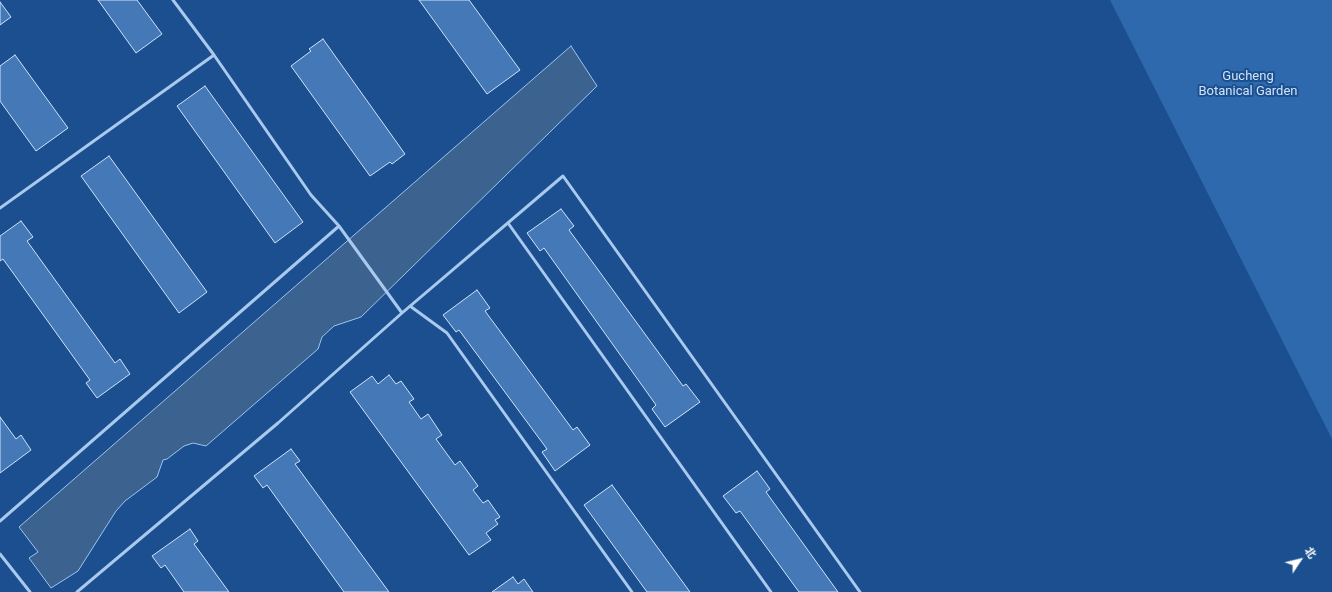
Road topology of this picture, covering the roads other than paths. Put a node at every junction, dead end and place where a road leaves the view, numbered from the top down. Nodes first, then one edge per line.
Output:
1 (173, 0) edge
2 (214, 55) junction
3 (0, 208) edge
4 (508, 223) junction
5 (339, 226) junction
6 (410, 306) junction
7 (402, 313) junction
8 (0, 521) edge
9 (0, 554) edge
10 (30, 592) edge
11 (77, 592) edge
12 (632, 592) edge
13 (771, 592) edge
14 (860, 592) edge

1 - 2 lane
2 - 3 lane
2 - 5 lane
4 - 6 lane
4 - 13 lane
4 - 14 lane
5 - 7 lane
5 - 8 lane
6 - 7 lane
6 - 12 lane
7 - 11 lane
9 - 10 lane

